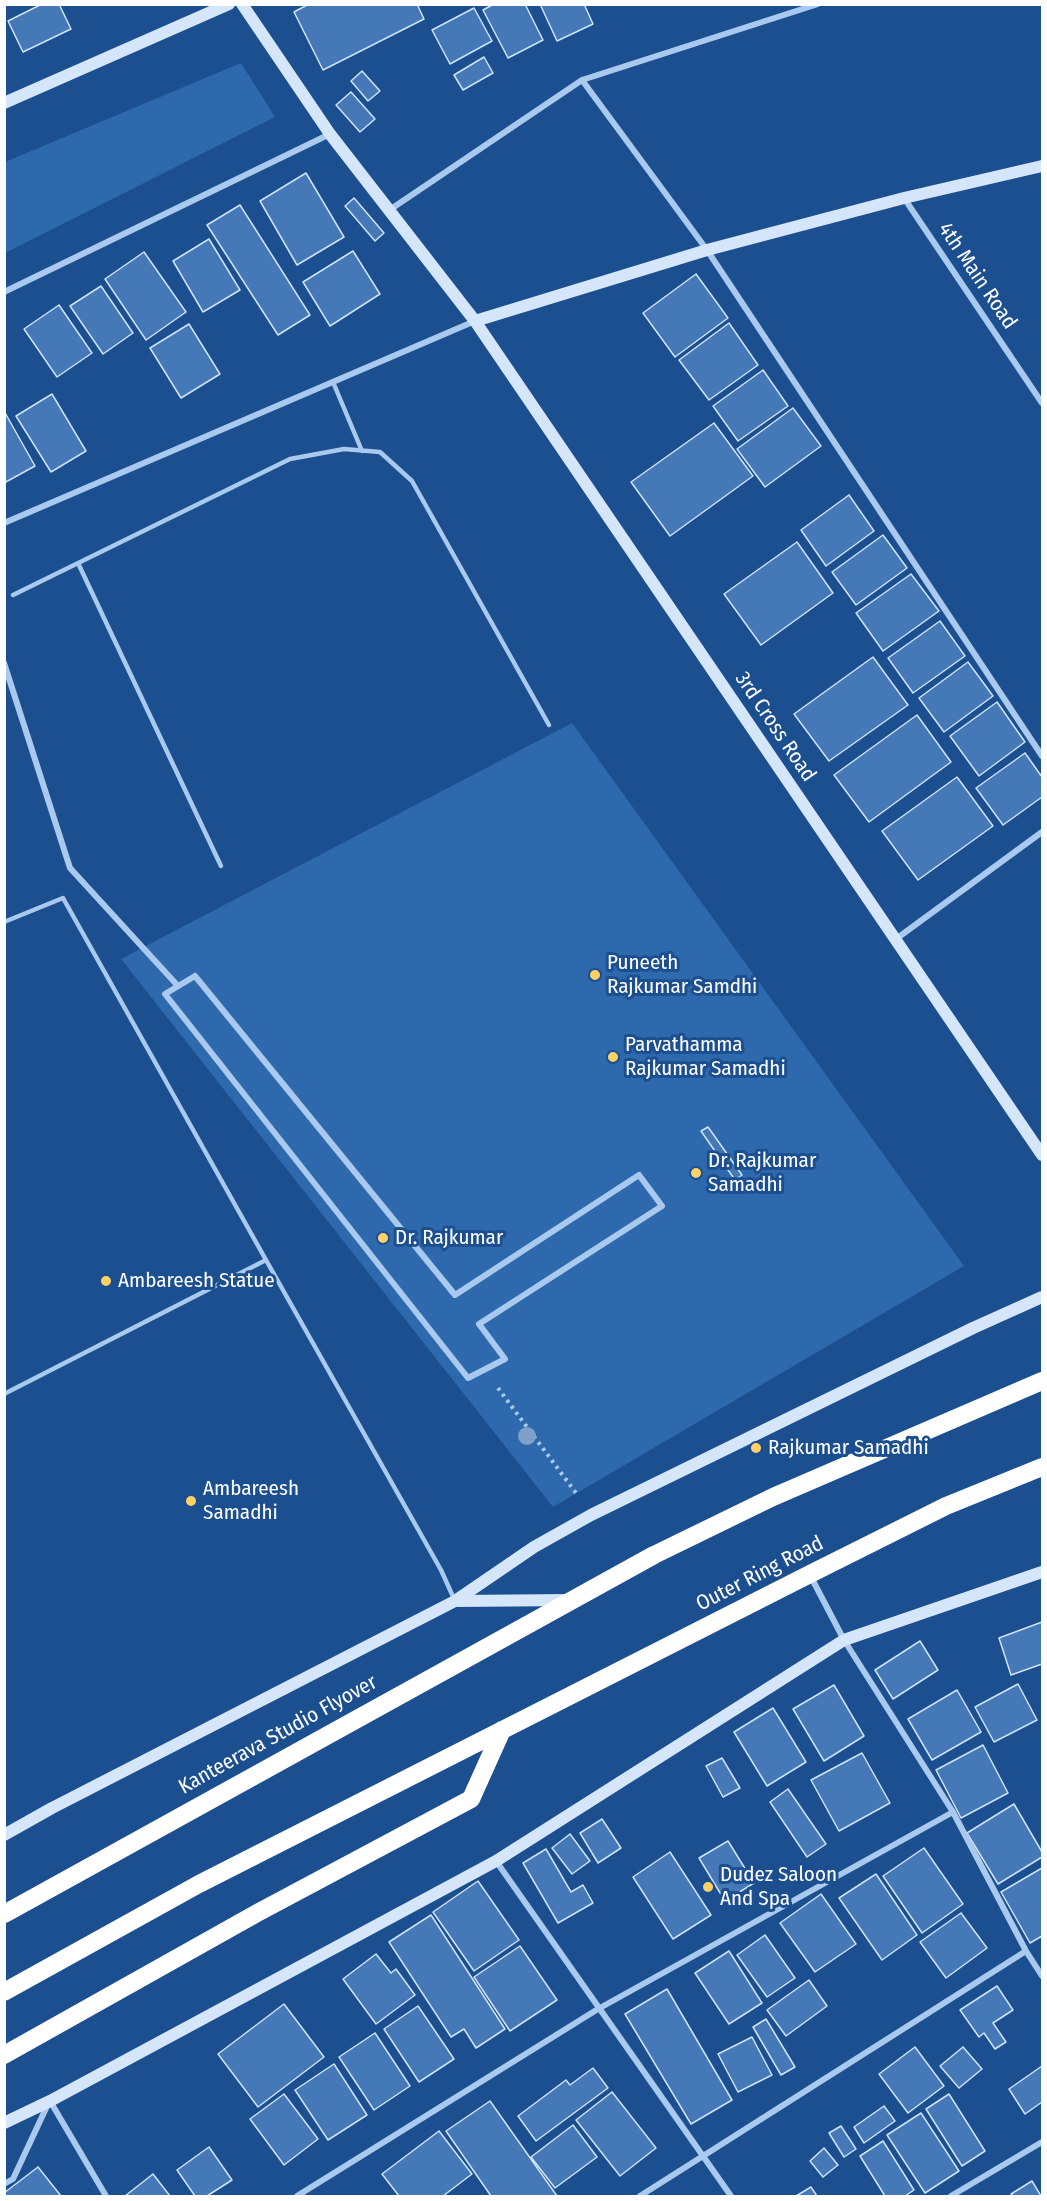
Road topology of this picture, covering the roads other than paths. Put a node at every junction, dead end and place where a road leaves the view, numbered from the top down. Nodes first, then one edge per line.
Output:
1 (229, 4) edge
2 (242, 4) edge
3 (818, 4) edge
4 (582, 80) junction
5 (4, 103) edge
6 (330, 134) junction
7 (1042, 166) edge
8 (904, 198) junction
9 (388, 211) junction
10 (707, 250) junction
11 (4, 292) edge
12 (475, 321) junction
13 (333, 382) junction
14 (1042, 403) edge
15 (362, 451) junction
16 (4, 523) edge
17 (78, 562) junction
18 (13, 595) dead end
19 (4, 663) edge
20 (549, 725) dead end
21 (1042, 756) edge
22 (1042, 832) edge
23 (221, 866) dead end
24 (4, 922) edge
25 (895, 939) junction
26 (178, 986) junction
27 (1042, 1155) edge
28 (266, 1260) junction
29 (1042, 1297) edge
30 (1042, 1381) edge
31 (4, 1394) edge
32 (1042, 1467) edge
33 (1042, 1572) edge
34 (810, 1574) junction
35 (576, 1600) junction
36 (454, 1601) junction
37 (844, 1640) junction
38 (502, 1730) junction
39 (953, 1812) junction
40 (4, 1835) edge
41 (496, 1861) junction
42 (4, 1914) edge
43 (1026, 1950) junction
44 (1042, 1976) edge
45 (4, 1992) edge
46 (598, 2009) junction
47 (4, 2055) edge
48 (50, 2101) junction
49 (4, 2123) edge
50 (1042, 2142) edge
51 (704, 2158) junction
52 (4, 2184) edge
53 (106, 2196) edge
54 (297, 2196) edge
55 (640, 2196) edge
56 (731, 2196) edge
57 (951, 2196) edge

1 - 5 street
2 - 6 street, 3rd Cross Road
3 - 4 street
4 - 9 street
4 - 10 street
6 - 9 street, 3rd Cross Road
6 - 11 street
7 - 8 street
8 - 10 street
8 - 14 street, 4th Main Road
9 - 12 street, 3rd Cross Road
10 - 12 street
10 - 21 street
12 - 13 street
12 - 25 street, 3rd Cross Road
13 - 15 lane
13 - 16 street
15 - 17 lane
15 - 20 lane
17 - 18 lane
17 - 23 lane
19 - 26 street
22 - 25 street
24 - 28 lane
25 - 27 street, 3rd Cross Road
26 - 26 street
28 - 31 lane
28 - 36 lane
29 - 36 street
30 - 35 highway
32 - 34 highway, Outer Ring Road
33 - 37 street
34 - 37 street
34 - 38 highway, Outer Ring Road
35 - 36 street
35 - 42 highway, Kanteerava Studio Flyover
36 - 40 street
37 - 39 street
37 - 41 street
38 - 45 highway
38 - 47 highway
39 - 43 street
39 - 46 street
41 - 46 street
41 - 48 street
43 - 44 street
43 - 51 street
46 - 51 street
46 - 54 street
48 - 49 street
48 - 52 street
48 - 53 street
50 - 57 street
51 - 55 street
51 - 56 street

